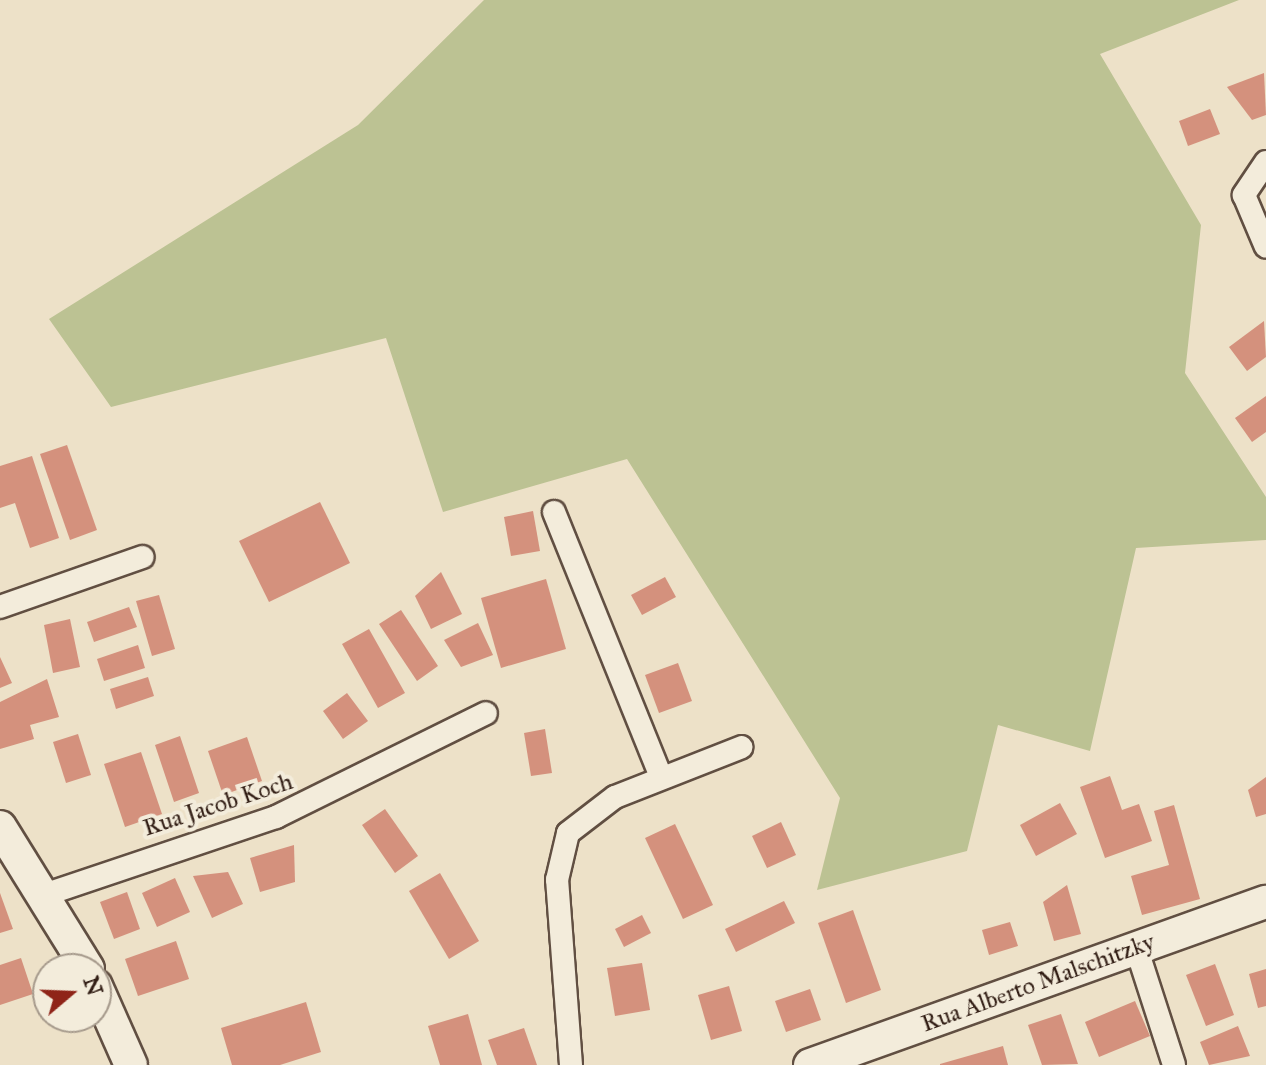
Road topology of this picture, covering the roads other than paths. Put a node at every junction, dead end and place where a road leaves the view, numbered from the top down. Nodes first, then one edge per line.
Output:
1 (1266, 162) edge
2 (1266, 247) edge
3 (554, 512) dead end
4 (143, 557) dead end
5 (0, 607) edge
6 (486, 713) dead end
7 (742, 747) dead end
8 (661, 777) junction
9 (0, 827) edge
10 (47, 894) junction
11 (1266, 902) edge
12 (1136, 947) junction
13 (79, 953) edge
14 (112, 1022) edge
15 (131, 1065) edge
16 (571, 1065) edge
17 (810, 1065) edge
18 (1174, 1065) edge

1 - 2 street
3 - 8 street
4 - 5 street
6 - 10 street, Rua Jacob Koch
7 - 8 street
8 - 16 street
9 - 10 street
10 - 13 street
11 - 12 street, Rua Alberto Malschitzky
12 - 17 street, Rua Alberto Malschitzky
12 - 18 street
14 - 15 street

